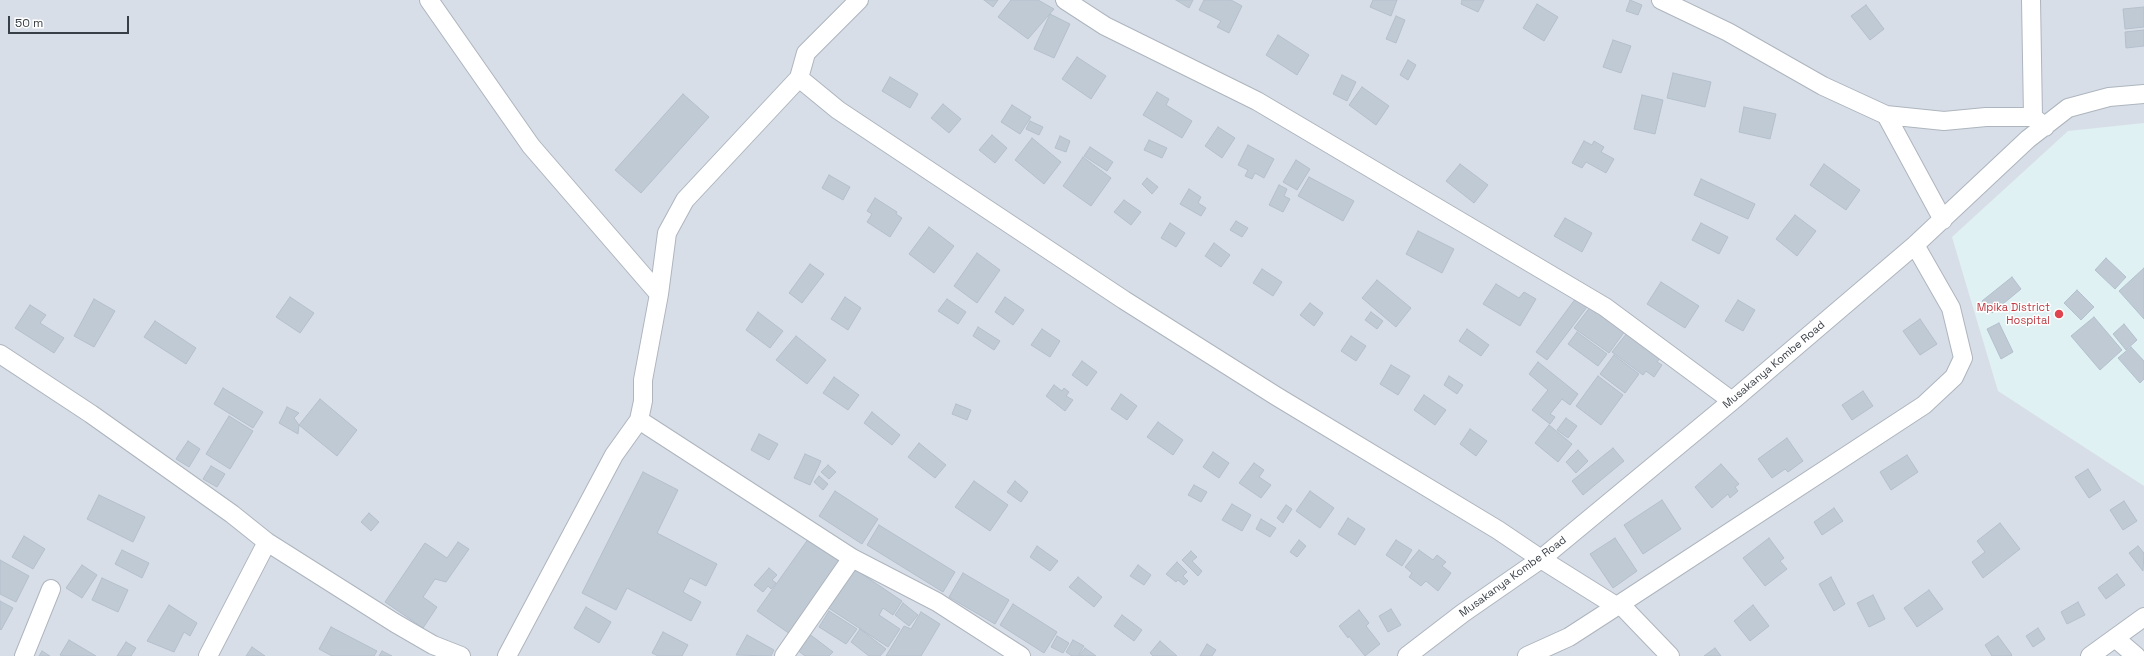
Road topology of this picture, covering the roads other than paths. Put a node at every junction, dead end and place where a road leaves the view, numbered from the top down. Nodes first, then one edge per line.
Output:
1 (430, 0) edge
2 (859, 0) edge
3 (1065, 0) edge
4 (1661, 0) edge
5 (2031, 0) edge
6 (799, 78) junction
7 (2144, 94) edge
8 (1886, 115) junction
9 (2039, 122) junction
10 (1943, 220) junction
11 (1915, 245) junction
12 (659, 294) junction
13 (0, 354) edge
14 (1732, 402) junction
15 (640, 420) junction
16 (267, 542) junction
17 (852, 558) junction
18 (1541, 559) junction
19 (51, 590) dead end
20 (1620, 604) junction
21 (2144, 617) edge
22 (2115, 638) junction
23 (24, 656) edge
24 (208, 656) edge
25 (461, 656) edge
26 (507, 656) edge
27 (784, 656) edge
28 (1021, 656) edge
29 (1407, 656) edge
30 (1528, 656) edge
31 (1670, 656) edge
32 (2090, 656) edge
33 (2136, 656) edge

1 - 12 street
2 - 6 street
3 - 14 street
4 - 8 street
5 - 9 street
6 - 12 street
6 - 18 street
7 - 9 street, Musakanya Kombe Road
8 - 9 street
8 - 10 street
9 - 10 street, Musakanya Kombe Road
10 - 11 street, Musakanya Kombe Road
11 - 14 street, Musakanya Kombe Road
11 - 20 street
12 - 15 street
13 - 16 street
14 - 18 street, Musakanya Kombe Road
15 - 17 street
15 - 26 street
16 - 24 street
16 - 25 street
17 - 27 street
17 - 28 street
18 - 20 street
18 - 29 street, Musakanya Kombe Road
19 - 23 street
20 - 30 street
20 - 31 street
21 - 22 street
22 - 32 street
22 - 33 street

